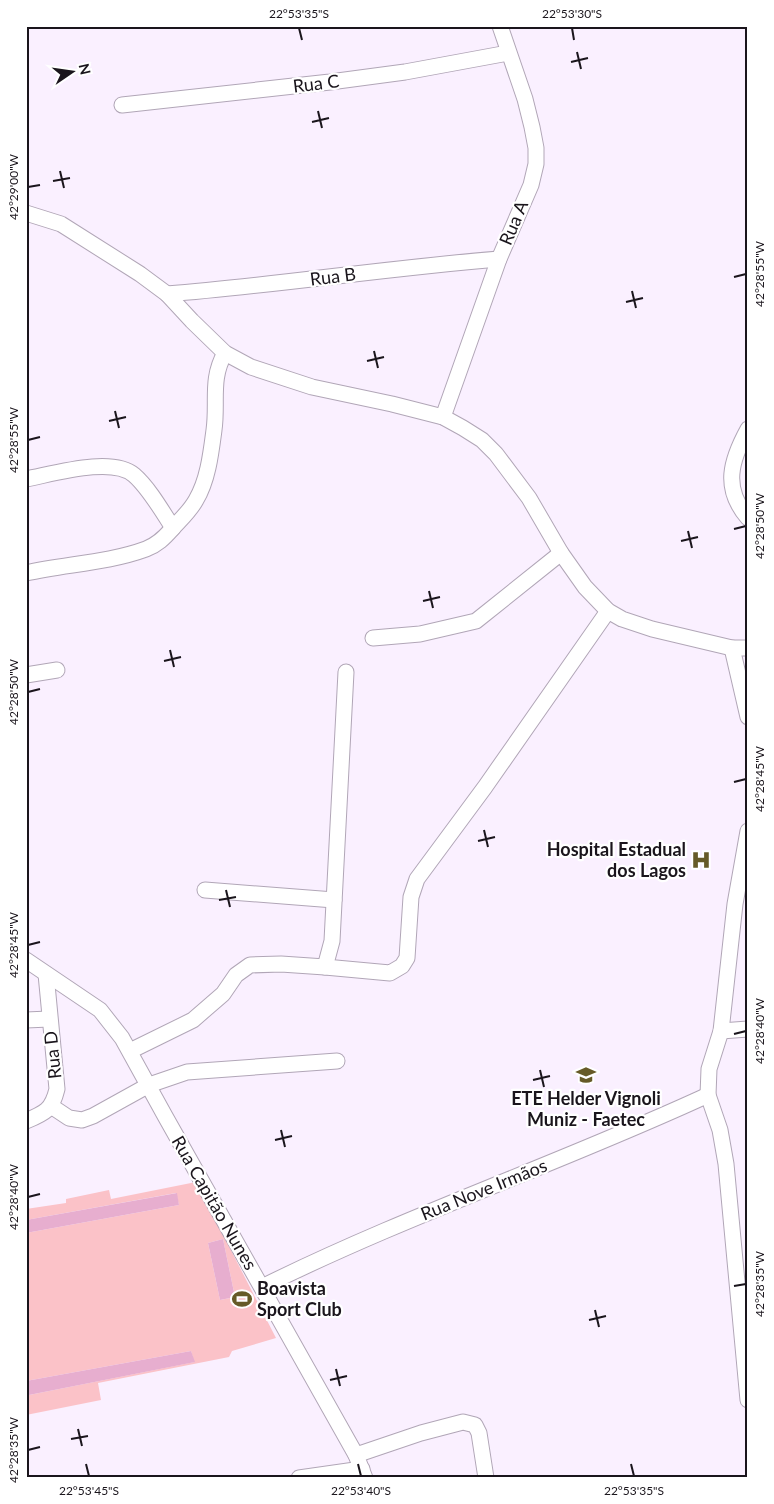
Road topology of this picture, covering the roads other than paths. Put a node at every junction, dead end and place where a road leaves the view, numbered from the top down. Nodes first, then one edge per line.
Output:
1 (500, 26) edge
2 (508, 53) junction
3 (122, 105) dead end
4 (26, 213) edge
5 (499, 259) junction
6 (167, 294) junction
7 (225, 353) junction
8 (443, 417) junction
9 (748, 429) edge
10 (26, 479) edge
11 (748, 518) edge
12 (173, 528) junction
13 (561, 553) junction
14 (26, 573) edge
15 (608, 611) junction
16 (373, 638) dead end
17 (732, 648) junction
18 (748, 648) edge
19 (56, 670) dead end
20 (346, 672) dead end
21 (26, 675) edge
22 (748, 717) edge
23 (748, 831) edge
24 (205, 890) dead end
25 (334, 900) junction
26 (26, 960) edge
27 (325, 967) junction
28 (46, 974) junction
29 (49, 1019) junction
30 (26, 1020) edge
31 (748, 1029) edge
32 (720, 1032) junction
33 (130, 1051) junction
34 (337, 1060) dead end
35 (149, 1085) junction
36 (708, 1095) junction
37 (51, 1106) junction
38 (26, 1121) edge
39 (748, 1233) edge
40 (732, 1234) junction
41 (262, 1287) junction
42 (745, 1328) edge
43 (748, 1400) edge
44 (361, 1467) edge
45 (299, 1478) edge
46 (486, 1478) edge

1 - 2 street, Rua A
2 - 3 street, Rua C
2 - 5 street, Rua A
4 - 6 street
5 - 6 street, Rua B
5 - 8 street, Rua A
6 - 7 street
7 - 8 street
7 - 12 street
8 - 13 street
9 - 11 street
10 - 12 street
12 - 14 street
13 - 15 street
13 - 16 street
15 - 17 street
15 - 27 street
17 - 18 street
17 - 22 street
19 - 21 street
20 - 25 street
23 - 32 street
24 - 25 street
25 - 27 street
26 - 28 street, Rua Capitão Nunes
27 - 33 street
28 - 29 street, Rua D
28 - 33 street, Rua Capitão Nunes
29 - 30 street
29 - 37 street, Rua D
31 - 32 street
32 - 36 street
33 - 35 street, Rua Capitão Nunes
34 - 35 street
35 - 37 street
35 - 41 street, Rua Capitão Nunes
36 - 40 street
36 - 41 street, Rua Nove Irmãos
37 - 38 street
39 - 40 street
40 - 42 street
41 - 44 street, Rua Capitão Nunes
42 - 43 street
44 - 45 street
44 - 46 street

